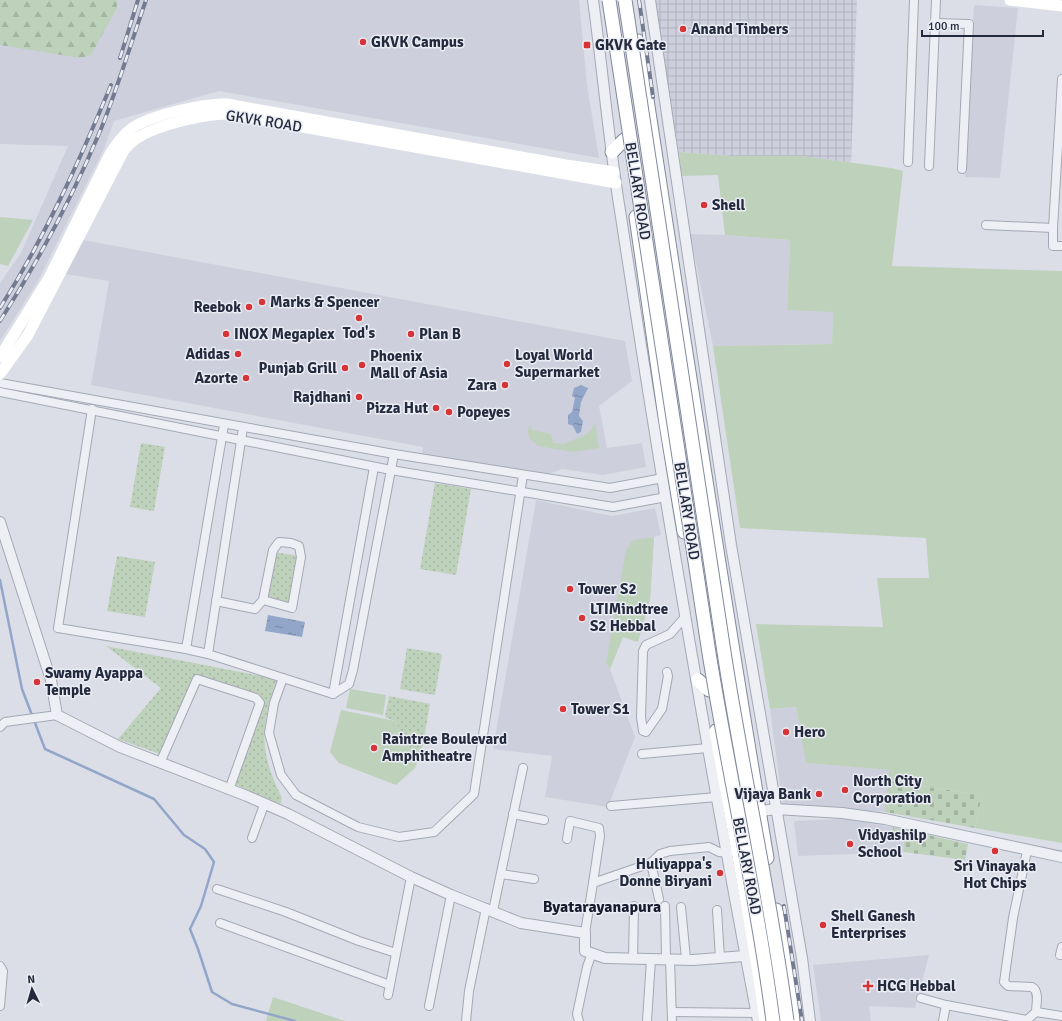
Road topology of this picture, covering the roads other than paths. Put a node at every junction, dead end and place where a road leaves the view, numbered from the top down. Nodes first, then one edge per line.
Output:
1 (593, 0) edge
2 (603, 0) edge
3 (609, 0) edge
4 (625, 0) edge
5 (632, 0) edge
6 (650, 0) edge
7 (914, 0) edge
8 (936, 0) edge
9 (1010, 0) edge
10 (1062, 6) edge
11 (936, 23) junction
12 (1062, 79) edge
13 (130, 137) junction
14 (624, 140) junction
15 (612, 152) junction
16 (908, 162) dead end
17 (929, 166) dead end
18 (962, 169) dead end
19 (614, 172) junction
20 (616, 183) junction
21 (986, 225) dead end
22 (1053, 228) junction
23 (1062, 246) edge
24 (0, 357) edge
25 (0, 374) edge
26 (0, 383) edge
27 (0, 392) edge
28 (92, 409) junction
29 (224, 425) junction
30 (243, 428) junction
31 (222, 436) junction
32 (241, 440) junction
33 (394, 454) junction
34 (374, 467) junction
35 (391, 470) junction
36 (523, 474) junction
37 (662, 478) junction
38 (520, 492) junction
39 (666, 498) junction
40 (0, 522) edge
41 (263, 600) junction
42 (216, 601) junction
43 (686, 616) junction
44 (186, 649) junction
45 (208, 654) junction
46 (667, 672) dead end
47 (283, 678) junction
48 (698, 680) junction
49 (709, 690) junction
50 (333, 694) junction
51 (57, 715) junction
52 (0, 727) edge
53 (708, 748) junction
54 (642, 754) dead end
55 (160, 763) junction
56 (523, 768) dead end
57 (229, 790) junction
58 (717, 797) junction
59 (264, 805) junction
60 (611, 806) dead end
61 (776, 809) junction
62 (759, 811) junction
63 (513, 814) junction
64 (730, 815) junction
65 (544, 820) dead end
66 (252, 838) dead end
67 (566, 839) dead end
68 (1027, 851) junction
69 (728, 853) junction
70 (1062, 857) edge
71 (651, 863) junction
72 (501, 874) junction
73 (411, 877) junction
74 (534, 880) dead end
75 (593, 883) junction
76 (217, 889) dead end
77 (451, 895) junction
78 (658, 899) dead end
79 (634, 906) dead end
80 (665, 906) dead end
81 (681, 906) dead end
82 (490, 909) junction
83 (717, 910) dead end
84 (220, 923) dead end
85 (585, 933) junction
86 (396, 953) junction
87 (592, 953) junction
88 (746, 956) junction
89 (720, 958) junction
90 (633, 959) junction
91 (651, 959) junction
92 (668, 959) junction
93 (686, 959) junction
94 (0, 966) edge
95 (390, 985) junction
96 (388, 995) dead end
97 (921, 998) dead end
98 (946, 1005) junction
99 (0, 1006) edge
100 (429, 1006) dead end
101 (672, 1012) junction
102 (1036, 1012) junction
103 (1062, 1016) edge
104 (760, 1018) edge
105 (1014, 1019) edge
106 (466, 1021) edge
107 (579, 1021) edge
108 (647, 1021) edge
109 (672, 1021) edge
110 (773, 1021) edge
111 (787, 1021) edge
112 (793, 1021) edge
113 (810, 1021) edge
114 (943, 1021) edge

1 - 15 street
2 - 14 highway, BELLARY ROAD
3 - 110 highway, BELLARY ROAD, bridge
4 - 111 highway, BELLARY ROAD, bridge
5 - 62 highway, BELLARY ROAD
6 - 61 street
7 - 16 street
8 - 11 street
9 - 10 main road
11 - 17 street
11 - 18 street
12 - 22 street
13 - 19 main road, GKVK ROAD
13 - 20 main road, GKVK ROAD
13 - 24 main road, GKVK ROAD
13 - 25 main road, GKVK ROAD
14 - 15 highway
14 - 49 highway, BELLARY ROAD
15 - 19 street
19 - 20 street
20 - 37 street
21 - 22 street
22 - 23 street
26 - 29 street
27 - 28 street
28 - 31 street
28 - 44 street
29 - 30 street
29 - 31 street
30 - 32 street
30 - 33 street
31 - 32 street
31 - 44 street
32 - 34 street
32 - 42 street
33 - 35 street
33 - 36 street
34 - 35 street
34 - 50 street
35 - 38 street
35 - 50 street
36 - 37 street
36 - 38 street
37 - 39 street
38 - 39 street
38 - 47 street
39 - 43 street
40 - 51 street
41 - 41 street
41 - 42 street
42 - 45 street
43 - 46 street
43 - 48 street
44 - 45 street
45 - 47 street
47 - 50 street
48 - 49 highway
48 - 53 street
49 - 64 highway, BELLARY ROAD
51 - 52 street
51 - 55 street
53 - 54 street
53 - 58 street
55 - 57 street
55 - 57 street
56 - 63 street
57 - 59 street
58 - 60 street
58 - 69 street
59 - 66 street
59 - 73 street
61 - 62 street
61 - 68 street
61 - 113 street
62 - 64 street
62 - 112 highway, BELLARY ROAD
63 - 65 street
63 - 72 street
64 - 104 highway, BELLARY ROAD
67 - 75 street
68 - 70 street
68 - 102 street
69 - 71 street
69 - 88 street
71 - 75 street
71 - 78 street
72 - 74 street
72 - 82 street
73 - 77 street
73 - 86 street
75 - 85 street
76 - 86 street
77 - 82 street
77 - 100 street
79 - 90 street
80 - 92 street
81 - 93 street
82 - 85 street
82 - 106 street
83 - 89 street
84 - 95 street
85 - 87 street
86 - 95 street
87 - 90 street
87 - 107 street
88 - 89 street
88 - 104 street
89 - 93 street
90 - 91 street
91 - 92 street
91 - 108 street
92 - 93 street
92 - 101 street
94 - 99 street
95 - 96 street
97 - 98 street
98 - 105 street
98 - 114 street
101 - 104 street
101 - 109 street
102 - 103 street
102 - 105 street

